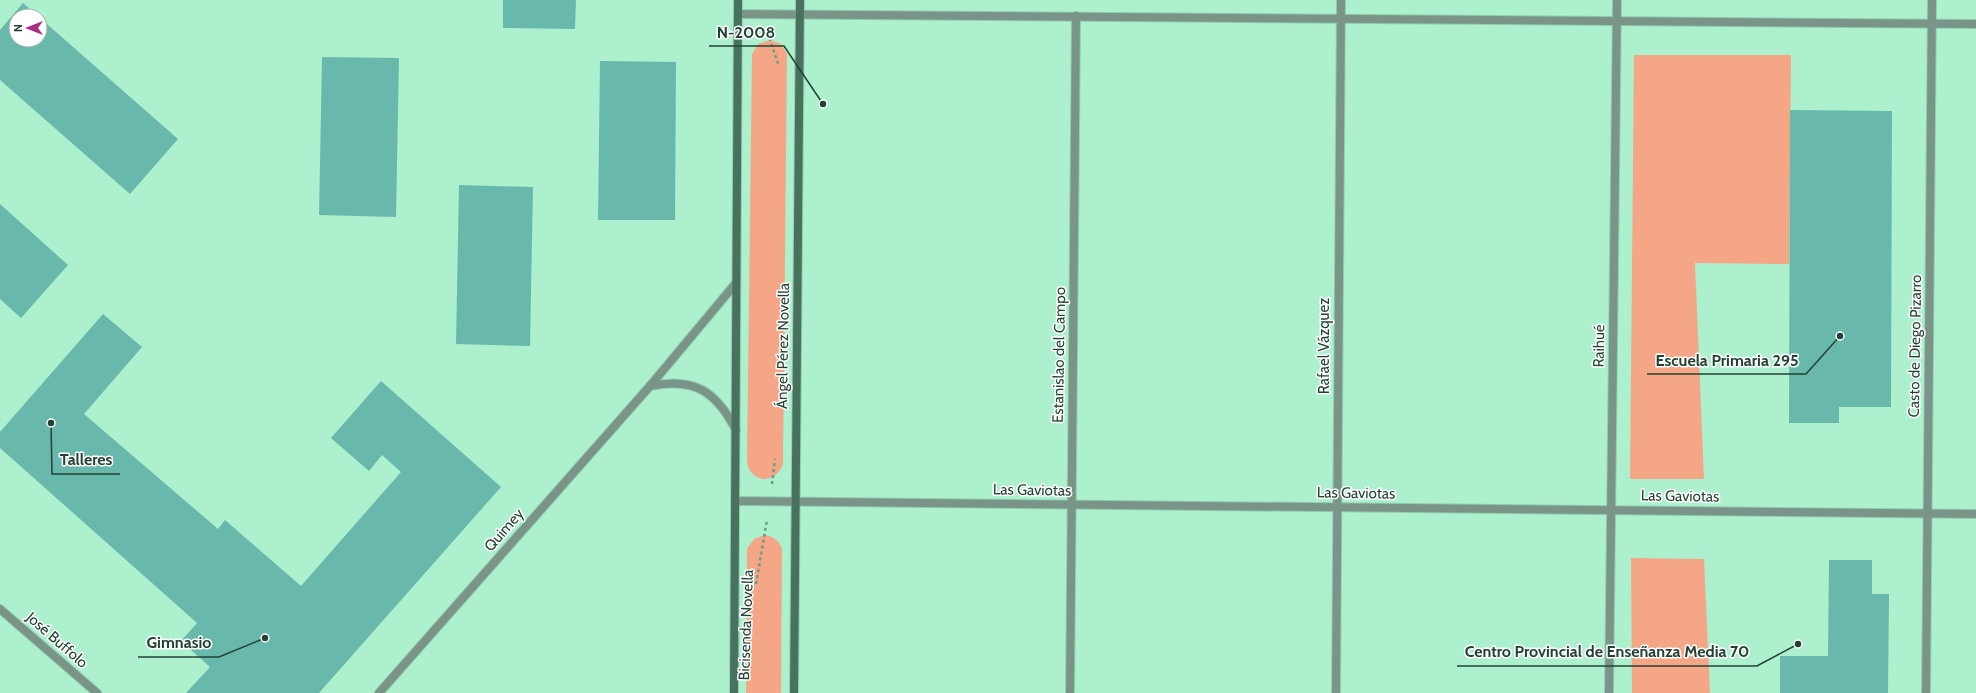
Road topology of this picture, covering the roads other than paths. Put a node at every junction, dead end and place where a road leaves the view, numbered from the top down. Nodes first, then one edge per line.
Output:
1 (738, 0) edge
2 (800, 0) edge
3 (1341, 0) edge
4 (1617, 0) edge
5 (1932, 0) edge
6 (738, 14) junction
7 (800, 14) junction
8 (1076, 16) junction
9 (1341, 19) junction
10 (1617, 21) junction
11 (1932, 24) junction
12 (1976, 24) edge
13 (736, 283) junction
14 (650, 386) junction
15 (736, 430) junction
16 (735, 501) junction
17 (796, 501) junction
18 (1071, 504) junction
19 (1337, 507) junction
20 (1611, 510) junction
21 (1928, 513) junction
22 (1976, 514) edge
23 (0, 609) edge
24 (97, 693) edge
25 (379, 693) edge
26 (734, 693) edge
27 (794, 693) edge
28 (1070, 693) edge
29 (1336, 693) edge
30 (1609, 693) edge
31 (1926, 693) edge

1 - 6 main road
2 - 7 main road, Ángel Pérez Novella
3 - 9 street, Rafael Vázquez
4 - 10 street, Raihué
5 - 11 street, Casto de Diego Pizarro
6 - 7 street
6 - 13 main road
7 - 8 street
7 - 17 main road, Ángel Pérez Novella
8 - 9 street
8 - 18 street, Estanislao del Campo
9 - 10 street
9 - 19 street, Rafael Vázquez
10 - 11 street
10 - 20 street, Raihué
11 - 12 street
11 - 21 street, Casto de Diego Pizarro
13 - 14 street, Quimey
13 - 15 main road
14 - 15 street
14 - 25 street, Quimey
15 - 16 main road
16 - 17 street, Las Gaviotas
16 - 26 main road
17 - 18 street, Las Gaviotas
17 - 27 main road, Ángel Pérez Novella
18 - 19 street, Las Gaviotas
18 - 28 street, Estanislao del Campo
19 - 20 street, Las Gaviotas
19 - 29 street, Rafael Vázquez
20 - 21 street, Las Gaviotas
20 - 30 street, Raihué
21 - 22 street, Las Gaviotas
21 - 31 street, Casto de Diego Pizarro
23 - 24 street, José Buffolo

